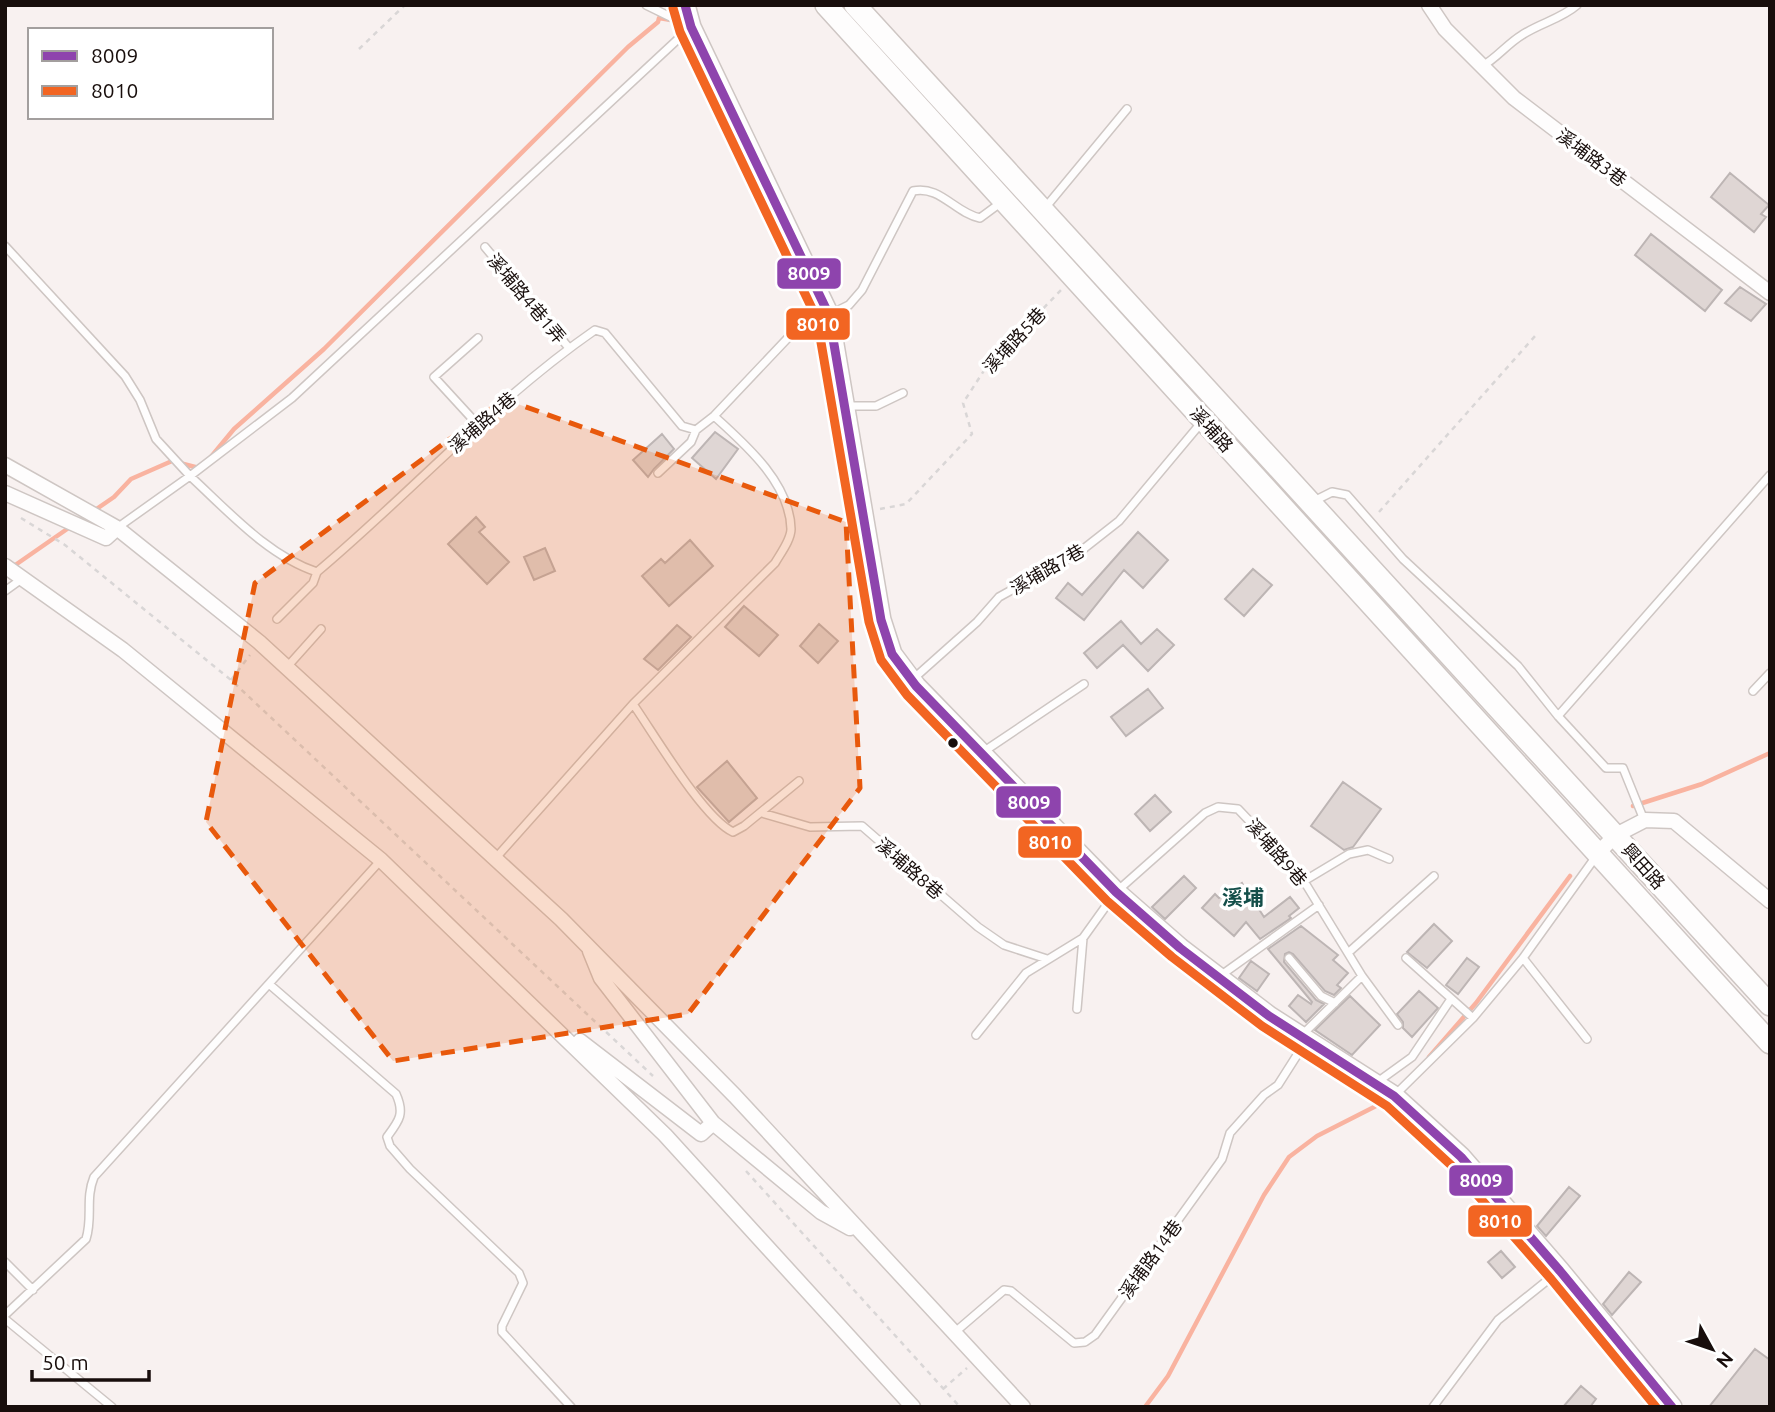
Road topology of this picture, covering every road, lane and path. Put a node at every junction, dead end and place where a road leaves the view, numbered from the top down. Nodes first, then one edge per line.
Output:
1 (405, 5) edge
2 (646, 5) edge
3 (685, 5) edge
4 (826, 5) edge
5 (855, 5) edge
6 (1429, 5) edge
7 (1577, 5) edge
8 (691, 27) junction
9 (359, 49) dead end
10 (1481, 67) junction
11 (1127, 109) dead end
12 (1003, 200) junction
13 (1043, 210) junction
14 (5, 246) edge
15 (485, 247) dead end
16 (1073, 277) junction
17 (1770, 293) edge
18 (826, 308) junction
19 (1536, 335) dead end
20 (478, 338) dead end
21 (569, 348) junction
22 (903, 393) dead end
23 (845, 406) junction
24 (714, 416) junction
25 (1203, 419) junction
26 (478, 425) junction
27 (696, 430) junction
28 (5, 465) edge
29 (659, 473) dead end
30 (1770, 475) edge
31 (190, 476) junction
32 (5, 493) edge
33 (1311, 502) junction
34 (863, 513) junction
35 (17, 516) dead end
36 (1370, 523) junction
37 (117, 528) junction
38 (5, 566) edge
39 (317, 572) junction
40 (24, 578) junction
41 (5, 591) edge
42 (276, 619) dead end
43 (321, 629) dead end
44 (259, 642) junction
45 (286, 668) junction
46 (1770, 673) edge
47 (231, 680) junction
48 (912, 680) junction
49 (1084, 684) dead end
50 (1753, 691) dead end
51 (633, 704) junction
52 (1558, 716) junction
53 (980, 754) junction
54 (799, 781) dead end
55 (762, 813) junction
56 (1645, 820) junction
57 (1616, 835) junction
58 (1597, 854) junction
59 (1389, 859) dead end
60 (381, 860) junction
61 (494, 860) junction
62 (1434, 876) dead end
63 (1304, 881) junction
64 (1116, 892) junction
65 (1770, 901) edge
66 (1319, 905) junction
67 (1083, 938) junction
68 (587, 944) junction
69 (1349, 952) junction
70 (1289, 958) dead end
71 (1406, 958) dead end
72 (1523, 958) junction
73 (1047, 959) junction
74 (1362, 976) junction
75 (1218, 977) junction
76 (270, 984) junction
77 (1453, 1001) junction
78 (1335, 1003) junction
79 (1770, 1005) edge
80 (1077, 1009) dead end
81 (1471, 1016) junction
82 (550, 1021) junction
83 (1398, 1025) dead end
84 (976, 1035) dead end
85 (1303, 1039) junction
86 (1587, 1039) dead end
87 (1770, 1043) edge
88 (658, 1081) dead end
89 (1375, 1084) junction
90 (1394, 1096) junction
91 (713, 1123) junction
92 (745, 1170) dead end
93 (863, 1236) junction
94 (5, 1262) edge
95 (1560, 1270) junction
96 (33, 1290) junction
97 (5, 1317) edge
98 (954, 1333) junction
99 (978, 1358) junction
100 (943, 1389) junction
101 (112, 1407) edge
102 (571, 1407) edge
103 (913, 1407) edge
104 (960, 1407) edge
105 (1023, 1407) edge
106 (1433, 1407) edge
107 (1672, 1407) edge

1 - 9 path
2 - 8 lane
3 - 8 street
4 - 12 main road, 溪埔路
5 - 13 main road, 溪埔路
6 - 10 street, 溪埔路3巷
7 - 10 lane
8 - 18 street
8 - 31 lane
10 - 17 street, 溪埔路3巷
11 - 13 lane
12 - 16 main road, 溪埔路
12 - 18 lane
13 - 33 main road, 溪埔路
14 - 31 lane
15 - 21 lane, 溪埔路4巷1弄
16 - 25 main road, 溪埔路
16 - 34 path, 溪埔路5巷
18 - 23 street
18 - 24 lane
19 - 36 path
20 - 26 lane
21 - 26 lane, 溪埔路4巷
21 - 27 lane, 溪埔路4巷
22 - 23 lane
23 - 34 street
24 - 27 lane
24 - 51 lane
25 - 48 lane, 溪埔路7巷
25 - 58 main road, 溪埔路
26 - 39 lane, 溪埔路4巷
27 - 29 lane
28 - 37 street
30 - 52 lane
31 - 37 lane
31 - 39 lane
32 - 37 street
33 - 36 lane
33 - 57 main road, 溪埔路
34 - 48 street
35 - 47 path
36 - 52 lane
37 - 44 street
38 - 40 street
39 - 42 lane, 溪埔路4巷
40 - 41 lane
40 - 60 street
43 - 45 lane
44 - 45 street
44 - 47 path
45 - 61 street
46 - 50 lane
47 - 88 path
48 - 53 street
49 - 53 lane
51 - 55 lane
51 - 61 lane
52 - 56 lane
53 - 64 street
54 - 55 lane
55 - 73 lane, 溪埔路8巷
56 - 57 street, 興田路
56 - 65 street, 興田路
57 - 58 street
57 - 79 main road, 興田路
58 - 72 lane
58 - 87 main road, 興田路
59 - 63 lane
60 - 76 lane
60 - 82 street
61 - 68 street
62 - 69 lane
63 - 64 lane, 溪埔路9巷
63 - 66 lane, 溪埔路9巷
64 - 67 lane, 溪埔路9巷
64 - 75 street
66 - 69 lane, 溪埔路9巷
66 - 75 lane
67 - 73 lane
67 - 80 lane
68 - 91 street
68 - 93 street
69 - 74 lane, 溪埔路9巷
70 - 78 lane
71 - 77 lane
72 - 81 lane
72 - 86 lane
73 - 84 lane
74 - 78 lane
74 - 83 lane, 溪埔路9巷
75 - 85 street
76 - 96 lane
76 - 102 lane
77 - 81 lane
77 - 89 lane
78 - 85 lane
81 - 90 lane
82 - 91 street
82 - 103 street
85 - 89 street
85 - 98 lane, 溪埔路14巷
89 - 90 street
90 - 95 street
91 - 93 street
92 - 100 path
93 - 98 street
94 - 96 lane
95 - 106 lane
95 - 107 street
96 - 97 lane
97 - 101 lane
98 - 99 street
99 - 100 path
99 - 105 street
100 - 104 path

